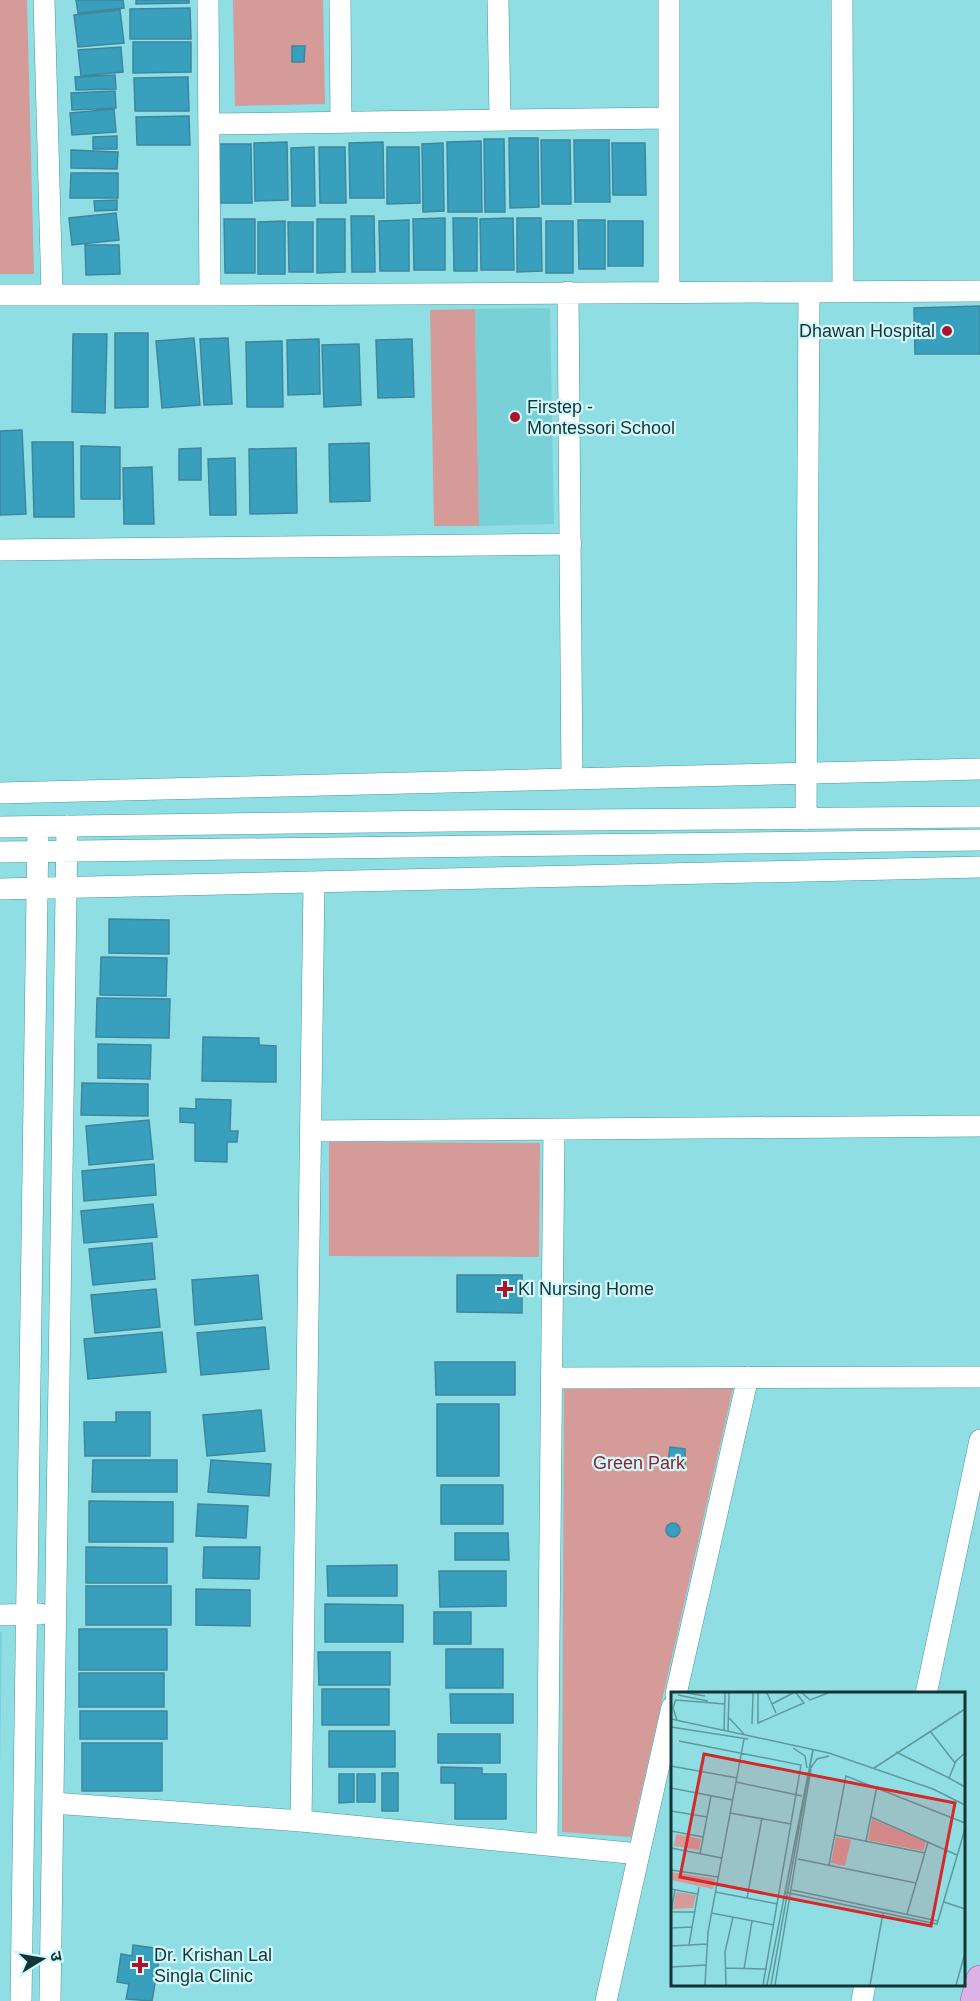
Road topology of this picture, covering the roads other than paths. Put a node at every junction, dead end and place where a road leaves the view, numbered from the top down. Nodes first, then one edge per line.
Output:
1 (44, 0) edge
2 (208, 0) edge
3 (340, 0) edge
4 (498, 0) edge
5 (669, 0) edge
6 (842, 0) edge
7 (669, 118) junction
8 (500, 119) junction
9 (341, 121) junction
10 (209, 124) junction
11 (843, 291) junction
12 (980, 291) edge
13 (568, 292) junction
14 (669, 292) junction
15 (809, 292) junction
16 (52, 294) junction
17 (0, 295) edge
18 (210, 295) junction
19 (571, 544) junction
20 (0, 550) edge
21 (980, 769) edge
22 (807, 773) junction
23 (572, 779) junction
24 (0, 793) edge
25 (980, 817) edge
26 (806, 819) junction
27 (67, 826) junction
28 (0, 827) edge
29 (38, 827) junction
30 (980, 840) edge
31 (38, 851) junction
32 (67, 851) junction
33 (0, 852) edge
34 (980, 867) edge
35 (314, 883) junction
36 (66, 888) junction
37 (38, 889) junction
38 (0, 890) edge
39 (980, 1125) edge
40 (554, 1129) junction
41 (312, 1131) junction
42 (748, 1377) junction
43 (980, 1377) edge
44 (552, 1378) junction
45 (980, 1440) edge
46 (56, 1614) junction
47 (0, 1615) edge
48 (27, 1615) junction
49 (676, 1692) edge
50 (926, 1692) edge
51 (671, 1711) edge
52 (53, 1803) junction
53 (301, 1821) junction
54 (547, 1845) junction
55 (639, 1854) junction
56 (980, 1979) edge
57 (865, 1986) edge
58 (21, 2001) edge
59 (50, 2001) edge
60 (606, 2001) edge
61 (861, 2001) edge
62 (974, 2001) edge

1 - 16 street
2 - 10 street
3 - 9 street
4 - 8 street
5 - 7 street
6 - 11 street
7 - 8 street
7 - 14 street
8 - 9 street
9 - 10 street
10 - 18 street
11 - 12 street
11 - 15 street
13 - 14 street
13 - 18 street
13 - 19 street
14 - 15 street
15 - 22 street
16 - 17 street
16 - 18 street
19 - 20 street
19 - 23 street
21 - 22 street
22 - 23 street
22 - 26 street
23 - 24 street
25 - 26 street
26 - 27 street
27 - 29 street
27 - 32 street
28 - 29 street
29 - 31 street
30 - 32 street
31 - 32 street
31 - 33 street
31 - 37 street
32 - 36 street
34 - 35 street
35 - 36 street
35 - 41 street
36 - 37 street
36 - 46 street
37 - 38 street
37 - 48 street
39 - 40 street
40 - 41 street
40 - 44 street
41 - 53 street
42 - 43 street
42 - 44 street
42 - 49 street
44 - 54 street
45 - 50 street
46 - 48 street
46 - 52 street
47 - 48 street
48 - 58 street
51 - 55 street
52 - 53 street
52 - 59 street
53 - 54 street
54 - 55 street
55 - 60 street
56 - 62 main road
57 - 61 street

